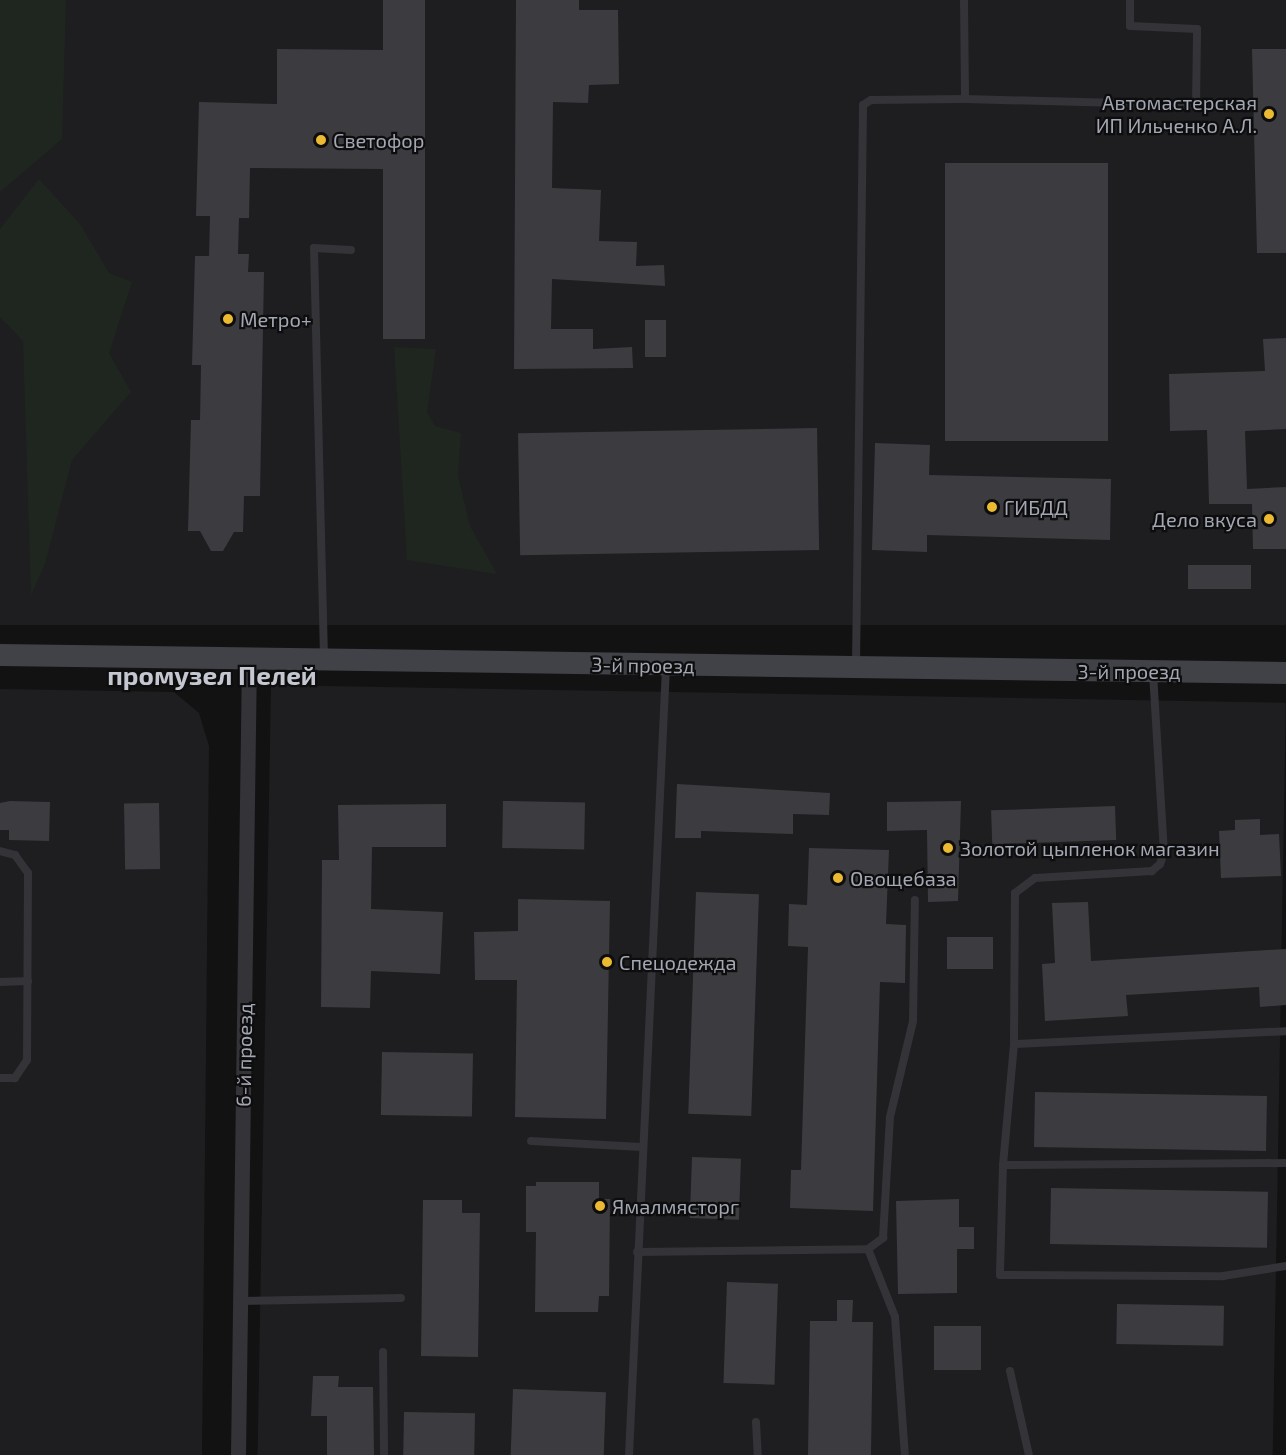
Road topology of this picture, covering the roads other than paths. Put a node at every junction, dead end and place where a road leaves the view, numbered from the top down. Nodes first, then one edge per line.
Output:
1 (964, 0) edge
2 (1130, 0) edge
3 (965, 99) junction
4 (351, 250) dead end
5 (0, 654) edge
6 (249, 656) junction
7 (324, 657) junction
8 (666, 665) junction
9 (856, 669) junction
10 (1153, 672) junction
11 (1286, 673) edge
12 (0, 851) edge
13 (915, 900) dead end
14 (28, 981) junction
15 (0, 982) edge
16 (1286, 1031) edge
17 (1014, 1044) junction
18 (0, 1078) edge
19 (531, 1141) dead end
20 (641, 1147) junction
21 (1286, 1163) edge
22 (1003, 1165) junction
23 (868, 1250) junction
24 (637, 1252) junction
25 (1286, 1266) edge
26 (402, 1298) dead end
27 (240, 1301) junction
28 (383, 1352) dead end
29 (1010, 1371) dead end
30 (756, 1422) dead end
31 (238, 1455) edge
32 (384, 1455) edge
33 (629, 1455) edge
34 (758, 1455) edge
35 (905, 1455) edge
36 (1029, 1455) edge

1 - 3 lane
2 - 3 lane
3 - 9 lane
4 - 7 lane
5 - 6 street, 3-й проезд
6 - 7 street, 3-й проезд
6 - 27 street, 6-й проезд
7 - 8 street, 3-й проезд
8 - 9 street, 3-й проезд
8 - 20 lane
9 - 10 street, 3-й проезд
10 - 11 street, 3-й проезд
10 - 17 lane
12 - 14 lane
13 - 23 lane
14 - 15 lane
14 - 18 lane
16 - 17 lane
17 - 22 lane
19 - 20 lane
20 - 24 lane
21 - 22 lane
22 - 25 lane
23 - 24 lane
23 - 35 lane
24 - 33 lane
26 - 27 lane
27 - 31 street, 6-й проезд
28 - 32 lane
29 - 36 lane
30 - 34 lane

